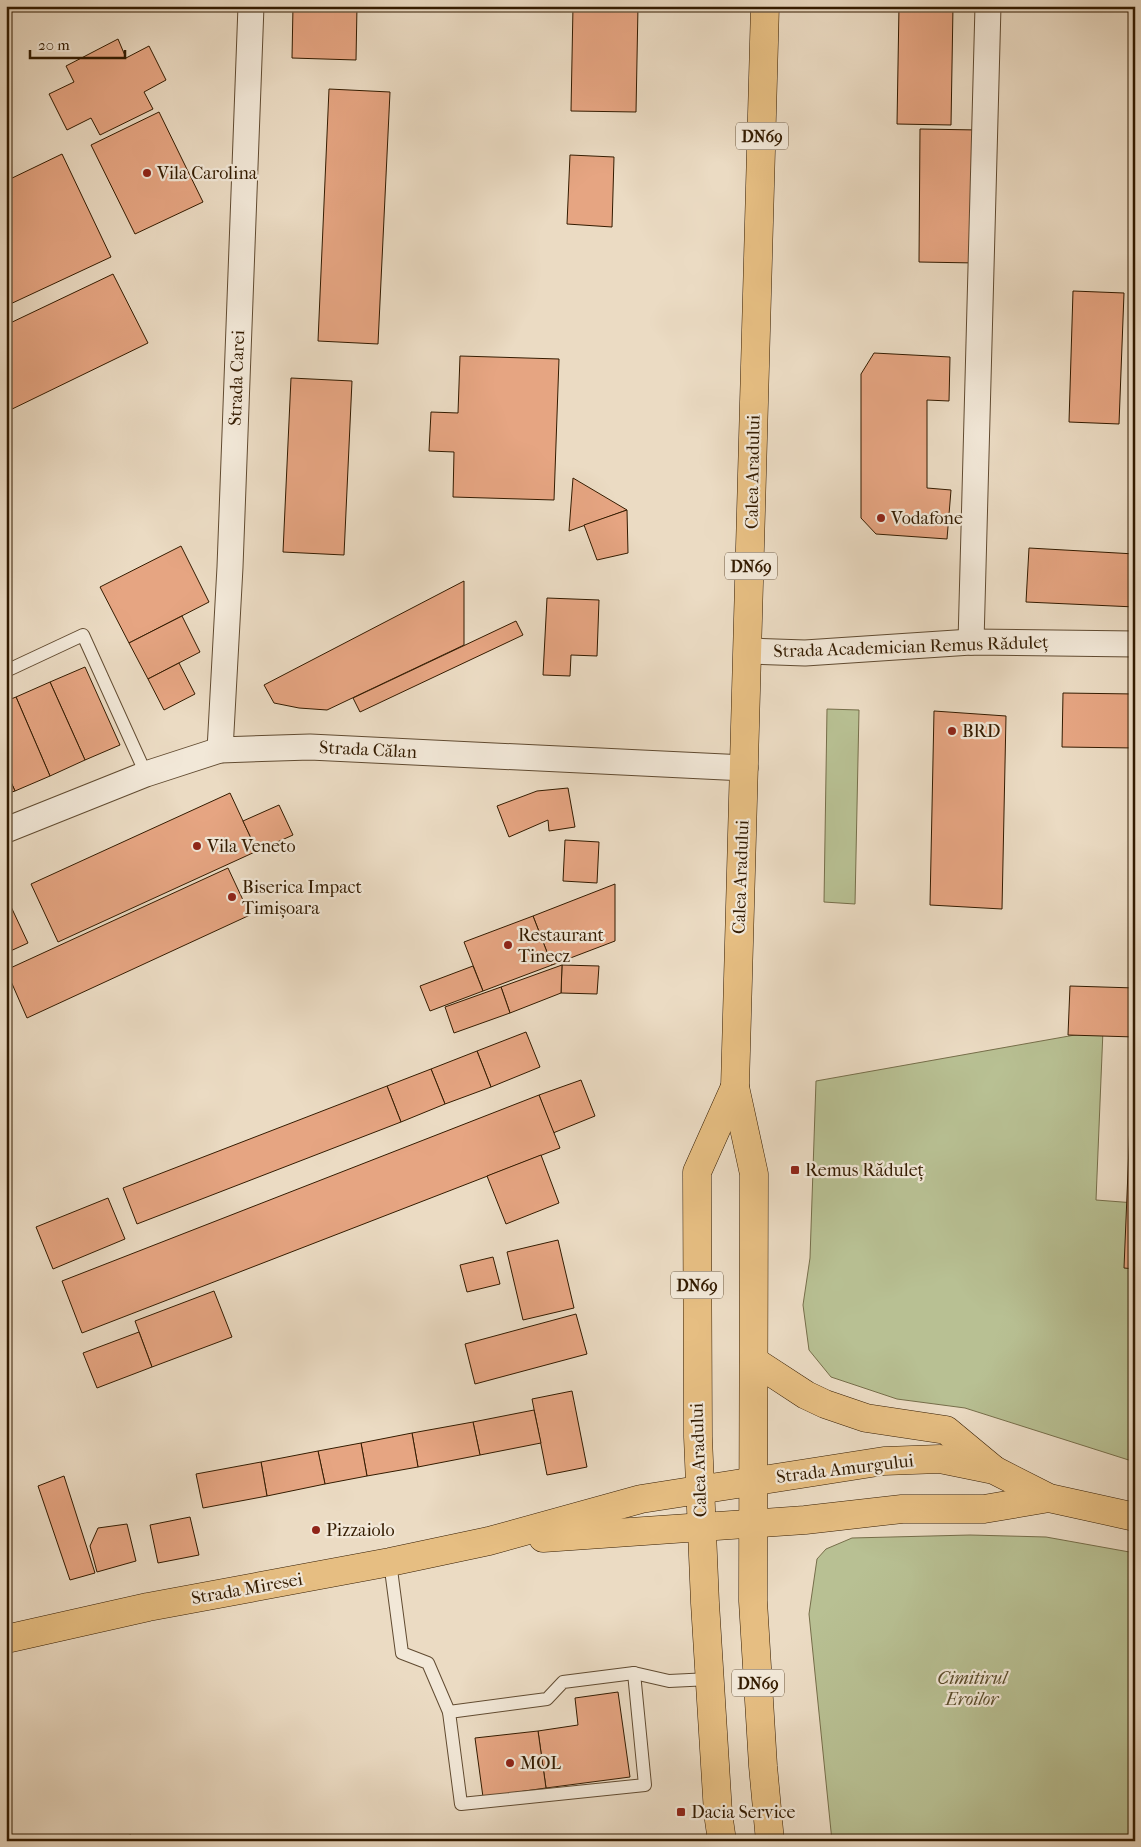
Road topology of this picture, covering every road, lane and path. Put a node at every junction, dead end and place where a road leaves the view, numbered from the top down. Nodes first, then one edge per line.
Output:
1 (251, 6) edge
2 (765, 6) edge
3 (988, 6) edge
4 (971, 642) junction
5 (1135, 644) edge
6 (748, 651) junction
7 (6, 671) edge
8 (220, 750) junction
9 (744, 768) junction
10 (146, 774) junction
11 (6, 830) edge
12 (735, 1087) junction
13 (754, 1361) junction
14 (994, 1470) junction
15 (754, 1481) junction
16 (700, 1490) junction
17 (1049, 1498) junction
18 (1135, 1517) edge
19 (753, 1524) junction
20 (701, 1528) junction
21 (489, 1541) junction
22 (390, 1562) junction
23 (6, 1638) edge
24 (634, 1673) junction
25 (710, 1679) junction
26 (449, 1712) junction
27 (722, 1841) edge
28 (770, 1841) edge

1 - 8 street, Strada Carei
2 - 6 main road, Calea Aradului / DN69
3 - 4 street
4 - 5 street, Strada Academician Remus Răduleț
4 - 6 street, Strada Academician Remus Răduleț
6 - 9 main road, Calea Aradului / DN69
7 - 10 lane
8 - 9 street, Strada Călan
8 - 10 street, Strada Călan
9 - 12 main road, Calea Aradului / DN69
10 - 11 street, Strada Călan
12 - 13 main road, Calea Aradului / DN69
12 - 16 main road, Calea Aradului / DN69
13 - 14 main road
13 - 15 main road, Calea Aradului / DN69
14 - 15 main road, Strada Amurgului
14 - 17 main road, Strada Amurgului
15 - 16 main road, Strada Miresei
15 - 19 main road, Calea Aradului / DN69
16 - 20 main road, Calea Aradului / DN69
16 - 21 main road, Strada Miresei
17 - 18 main road, Strada Amurgului
17 - 19 main road, Strada Amurgului
19 - 20 main road, Strada Miresei
19 - 28 main road, Calea Aradului / DN69
20 - 21 main road, Strada Miresei
20 - 25 main road, Calea Aradului / DN69
21 - 22 main road, Strada Miresei
22 - 23 main road, Strada Miresei
22 - 26 lane
24 - 25 lane
24 - 26 lane
24 - 26 lane
25 - 27 main road, Calea Aradului / DN69

